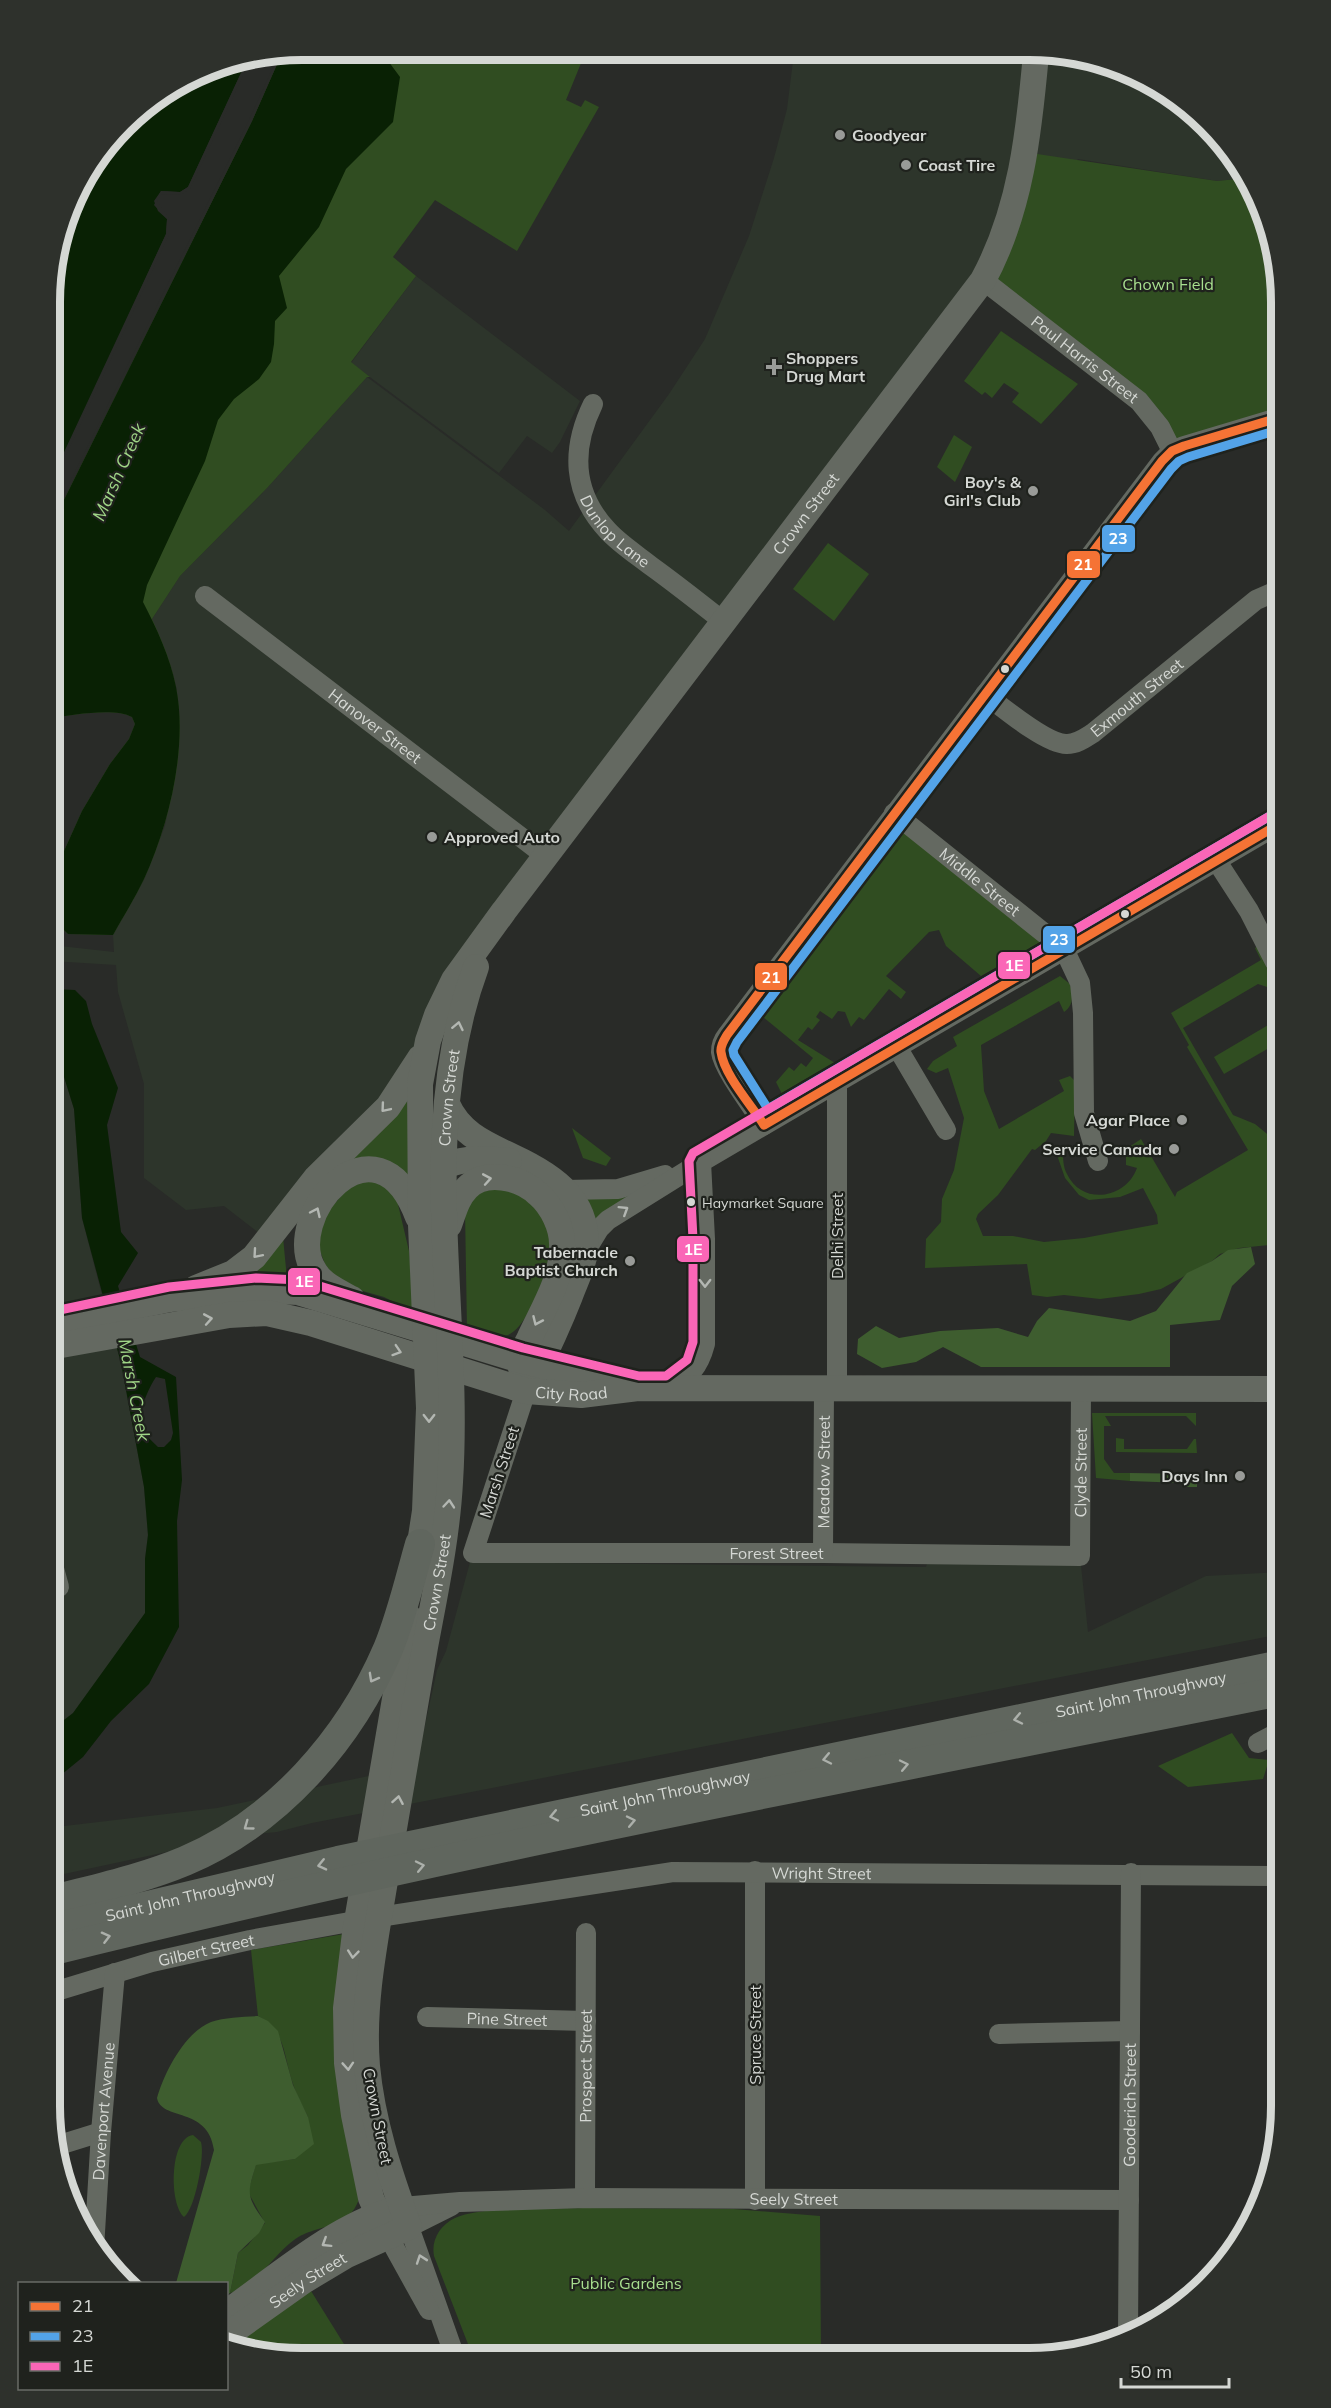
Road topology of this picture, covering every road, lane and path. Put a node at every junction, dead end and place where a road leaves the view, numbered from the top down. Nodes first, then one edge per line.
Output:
1 (1035, 60) edge
2 (983, 280) junction
3 (592, 404) dead end
4 (1271, 420) edge
5 (1173, 451) junction
6 (1271, 592) edge
7 (206, 596) dead end
8 (724, 622) junction
9 (985, 694) junction
10 (894, 813) junction
11 (1271, 829) edge
12 (547, 857) junction
13 (1216, 860) junction
14 (488, 934) junction
15 (1064, 949) junction
16 (1271, 954) edge
17 (428, 1041) junction
18 (897, 1047) junction
19 (837, 1082) junction
20 (447, 1104) junction
21 (764, 1125) junction
22 (946, 1130) dead end
23 (1098, 1161) dead end
24 (524, 1162) junction
25 (701, 1162) junction
26 (445, 1164) junction
27 (420, 1178) junction
28 (564, 1190) junction
29 (304, 1193) junction
30 (421, 1225) junction
31 (445, 1251) junction
32 (585, 1252) junction
33 (298, 1292) junction
34 (170, 1299) junction
35 (147, 1317) junction
36 (310, 1323) junction
37 (400, 1323) junction
38 (60, 1324) edge
39 (94, 1326) junction
40 (60, 1342) edge
41 (529, 1363) junction
42 (638, 1388) junction
43 (669, 1388) junction
44 (830, 1389) junction
45 (1081, 1389) junction
46 (1271, 1389) edge
47 (526, 1390) junction
48 (420, 1544) junction
49 (473, 1553) joint
50 (823, 1553) junction
51 (1080, 1556) joint
52 (1271, 1667) edge
53 (1271, 1693) edge
54 (1271, 1736) edge
55 (1258, 1743) dead end
56 (755, 1871) junction
57 (1131, 1873) junction
58 (1271, 1876) edge
59 (60, 1898) edge
60 (366, 1919) joint
61 (60, 1927) edge
62 (586, 1933) dead end
63 (60, 1949) edge
64 (115, 1973) junction
65 (60, 1990) edge
66 (356, 2005) junction
67 (427, 2017) dead end
68 (586, 2020) junction
69 (1130, 2031) junction
70 (999, 2034) dead end
71 (101, 2132) junction
72 (63, 2144) edge
73 (585, 2198) junction
74 (755, 2200) junction
75 (1129, 2200) junction
76 (394, 2221) junction
77 (95, 2231) edge
78 (228, 2312) edge
79 (1128, 2327) edge
80 (228, 2335) edge
81 (451, 2348) edge

1 - 2 main road, Crown Street
2 - 5 street, Paul Harris Street
2 - 8 main road, Crown Street
3 - 8 street, Dunlop Lane
4 - 5 street
5 - 9 street
6 - 9 street, Exmouth Street
7 - 12 street, Hanover Street
8 - 12 main road, Crown Street
9 - 10 street
10 - 15 street, Middle Street
10 - 21 street
11 - 13 street
12 - 14 main road, Crown Street
13 - 15 street
13 - 16 street
14 - 17 main road, Crown Street
20 -> 14 main road, Crown Street
15 - 18 street
15 - 23 street
17 - 27 main road, Crown Street
17 -> 29 main road
18 - 19 street
18 - 22 street
19 - 21 street
19 - 44 street, Delhi Street
20 - 24 main road
20 - 26 main road, Crown Street
21 - 25 street
24 - 26 main road
24 - 28 main road
25 - 28 street
32 -> 25 street
25 -> 43 street
26 - 27 main road
26 - 31 main road, Crown Street
27 - 30 main road, Crown Street
28 - 32 main road
29 - 33 main road
29 -> 34 main road
37 -> 30 main road
30 -> 48 main road, Crown Street
31 -> 41 main road
66 -> 31 main road, Crown Street
32 - 41 main road
33 - 34 main road, City Road
33 - 36 main road
33 - 37 main road, City Road
34 - 35 main road, City Road
35 -> 36 main road, City Road
35 - 39 main road
36 -> 47 main road, City Road
37 - 41 main road, City Road
38 - 39 main road
39 - 40 main road
41 - 42 main road, City Road
41 - 47 main road
42 - 43 main road
42 - 47 main road, City Road
43 - 44 main road
44 - 45 main road
44 - 50 street, Meadow Street
45 - 46 main road
45 - 51 street, Clyde Street
47 - 49 street, Marsh Street
48 -> 59 highway
48 -> 66 main road, Crown Street
49 - 50 street, Forest Street
50 - 51 street, Forest Street
52 -> 61 highway, Saint John Throughway
63 -> 53 highway, Saint John Throughway
54 - 55 street
56 - 57 street, Wright Street
56 - 60 street, Wright Street
56 - 74 street, Spruce Street
57 - 58 street, Wright Street
57 - 69 street, Gooderich Street
60 - 64 street, Gilbert Street
62 - 68 street, Prospect Street
64 - 65 street, Gilbert Street
64 - 71 street, Davenport Avenue
66 - 76 main road, Crown Street
67 - 68 street, Pine Street
68 - 73 street, Prospect Street
69 - 70 street
69 - 75 street, Gooderich Street
71 - 72 street
71 - 77 street, Davenport Avenue
73 - 74 street, Seely Street
73 - 76 street, Seely Street
74 - 75 street, Seely Street
75 - 79 street, Gooderich Street
76 -> 78 main road, Seely Street
76 - 80 main road, Seely Street
76 - 81 street

